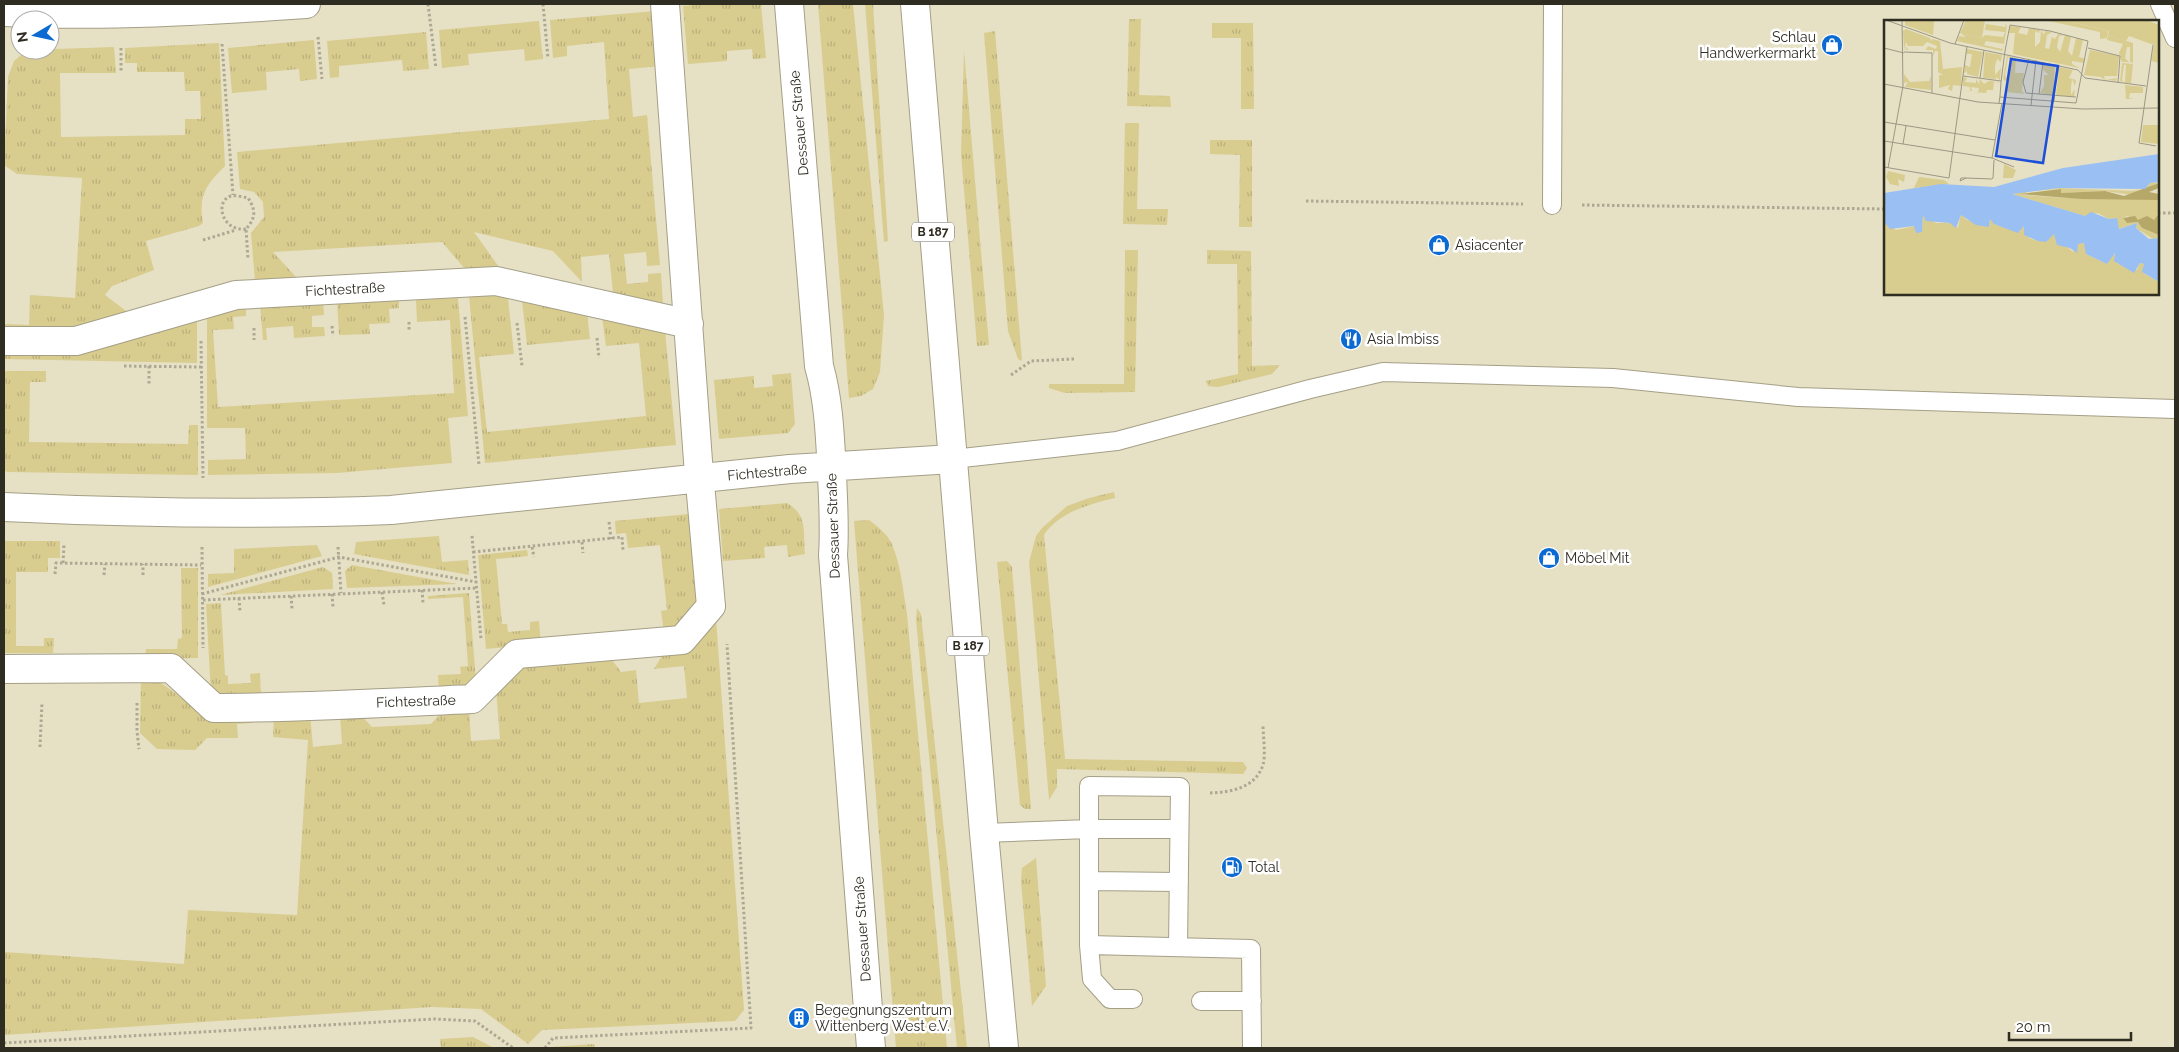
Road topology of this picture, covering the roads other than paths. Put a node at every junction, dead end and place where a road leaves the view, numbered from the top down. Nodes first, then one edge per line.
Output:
1 (306, 4) edge
2 (665, 4) edge
3 (789, 4) edge
4 (915, 4) edge
5 (1553, 4) edge
6 (2160, 4) edge
7 (4, 12) edge
8 (2175, 38) edge
9 (1552, 205) road end
10 (689, 324) junction
11 (4, 341) edge
12 (2175, 409) edge
13 (953, 459) junction
14 (831, 467) junction
15 (700, 479) junction
16 (4, 507) edge
17 (4, 669) edge
18 (1179, 829) junction
19 (1089, 830) junction
20 (984, 833) junction
21 (1089, 881) junction
22 (1178, 882) junction
23 (1089, 945) junction
24 (1178, 947) junction
25 (1133, 999) dead end
26 (1201, 1001) dead end
27 (1252, 1001) junction
28 (871, 1048) edge
29 (1004, 1048) edge
30 (1252, 1048) edge

1 - 7 street
2 - 10 street
3 - 14 street, Dessauer Straße
4 - 13 street, B 187
5 - 9 lane
6 - 8 lane
10 - 11 street, Fichtestraße
10 - 15 street
12 - 13 lane
13 - 14 street, Fichtestraße
13 - 20 street, B 187
14 - 15 street, Fichtestraße
14 - 28 street, Dessauer Straße
15 - 16 street, Fichtestraße
15 - 17 street, Fichtestraße
18 - 19 lane
18 - 19 lane
18 - 22 lane
19 - 20 lane
19 - 21 lane
20 - 29 street, B 187
21 - 22 lane
21 - 23 lane
22 - 24 lane
23 - 24 lane
23 - 25 lane
24 - 27 lane
26 - 27 lane
27 - 30 lane

